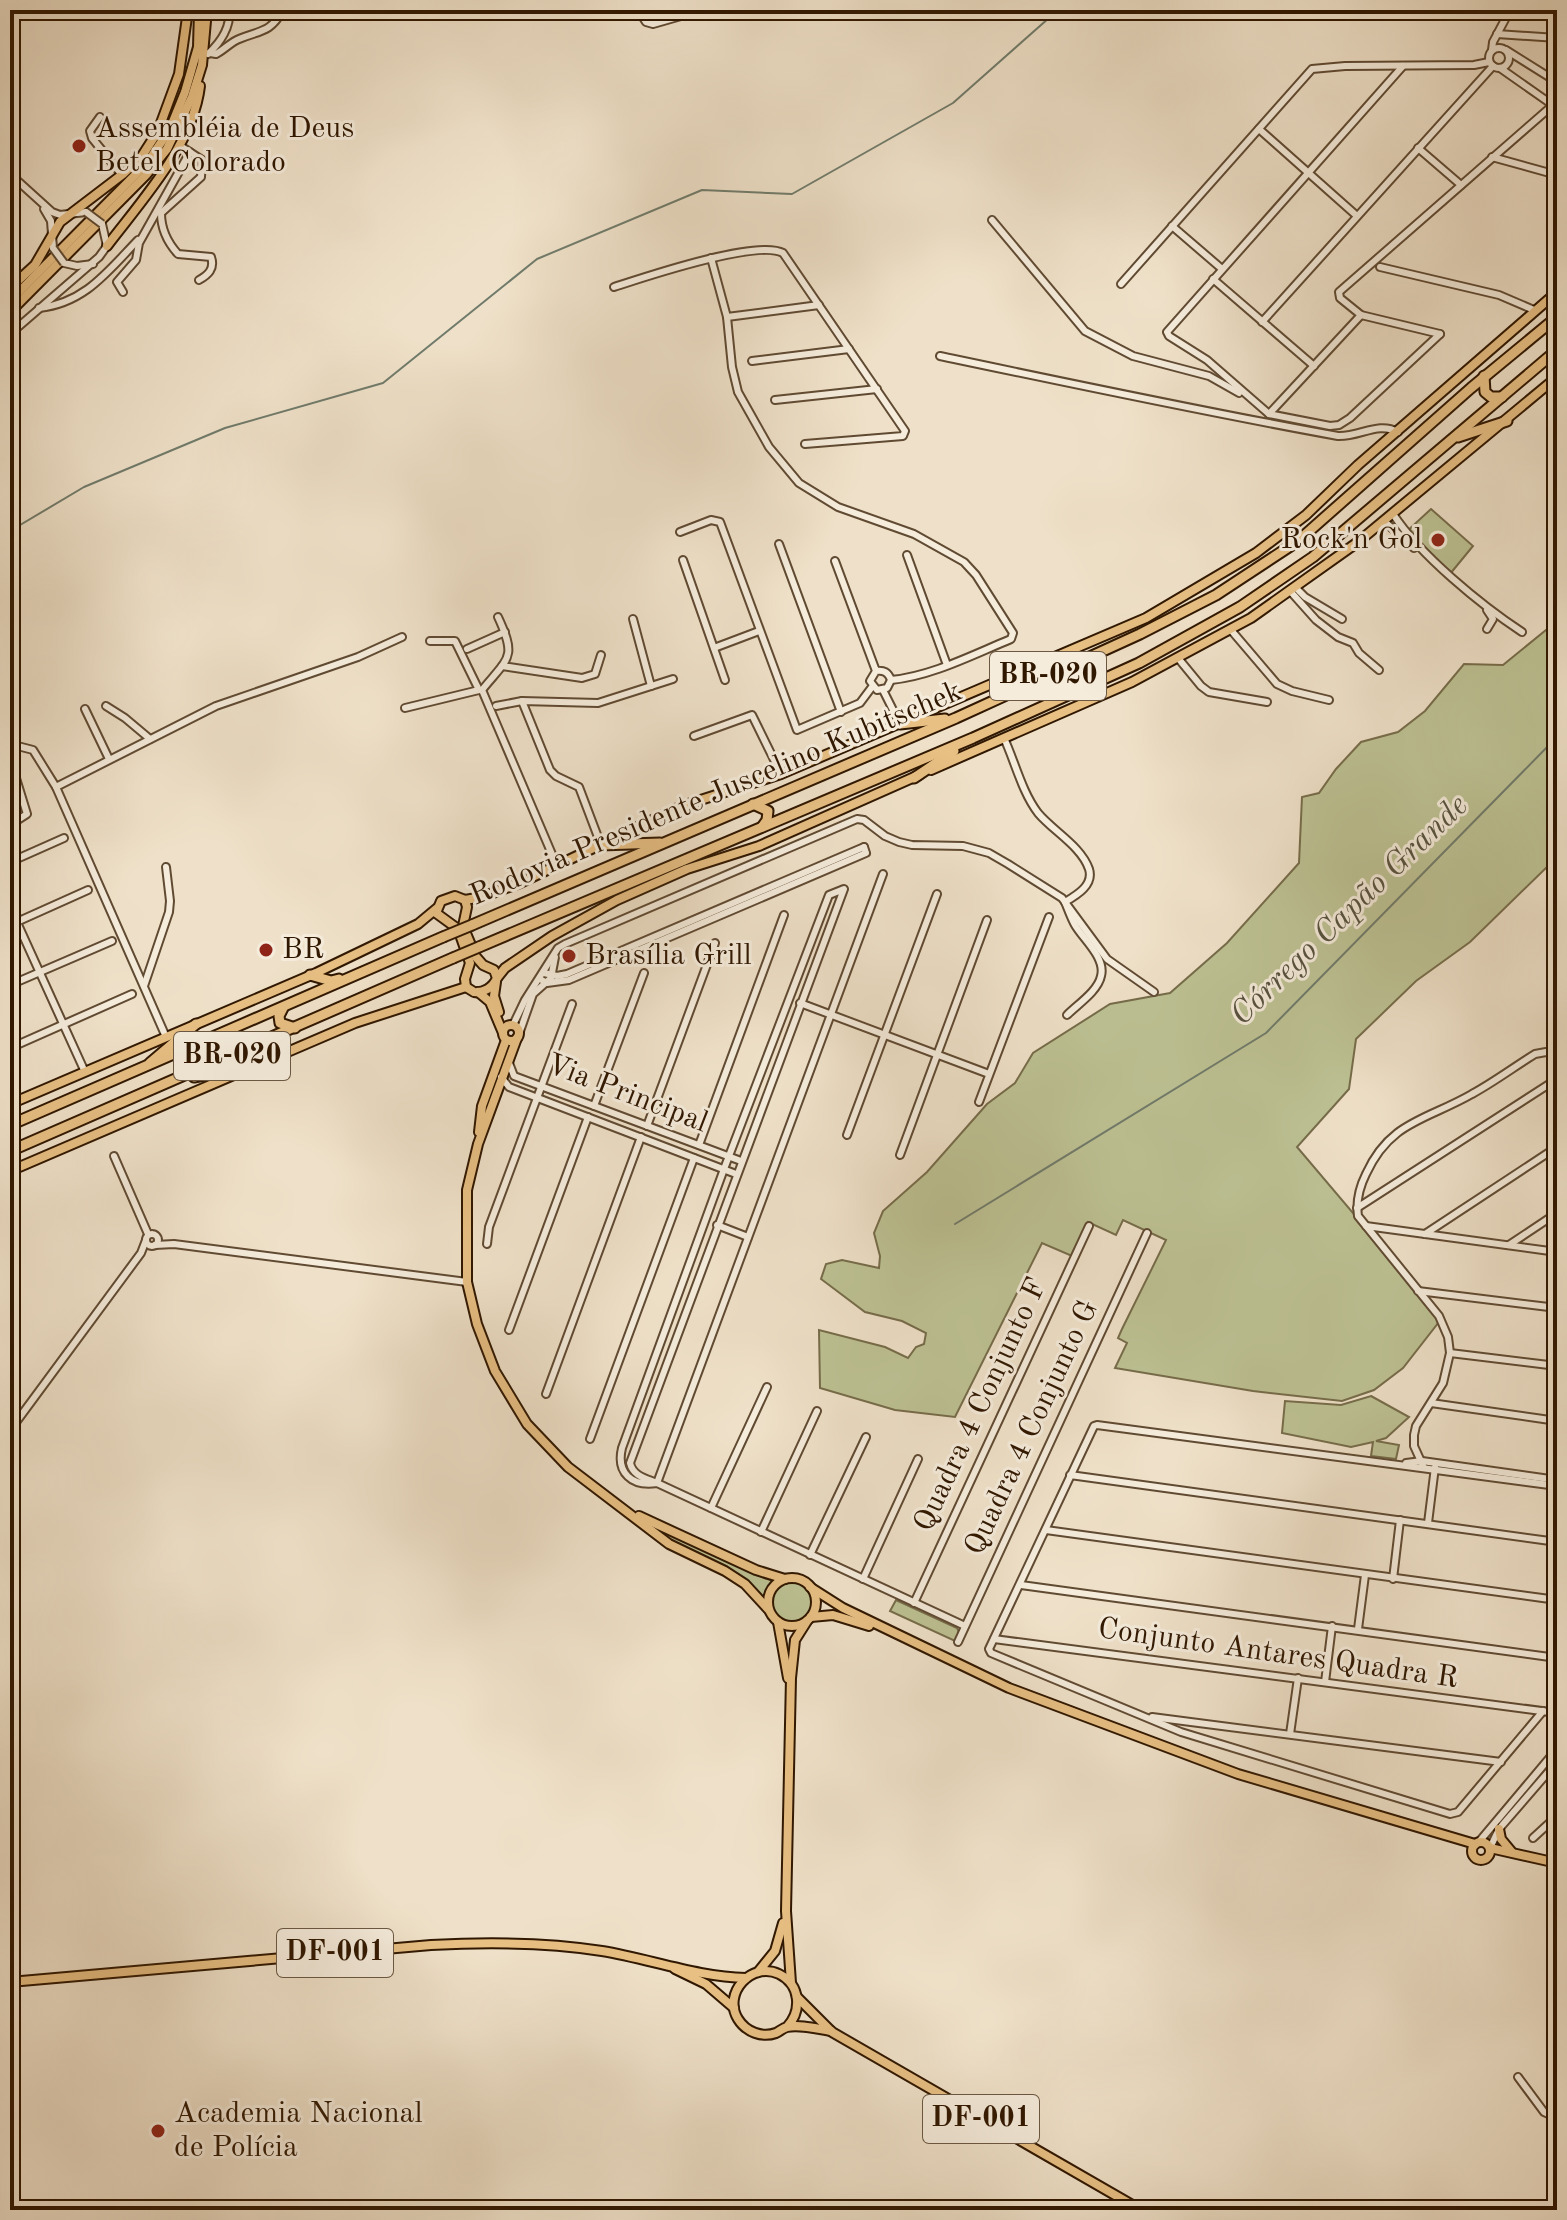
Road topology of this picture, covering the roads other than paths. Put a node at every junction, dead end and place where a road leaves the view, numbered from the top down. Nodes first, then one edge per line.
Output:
1 (188, 10) edge
2 (199, 10) edge
3 (207, 10) edge
4 (229, 10) edge
5 (283, 10) edge
6 (638, 10) edge
7 (702, 10) edge
8 (1510, 10) edge
9 (1497, 34) junction
10 (1557, 38) edge
11 (1504, 49) junction
12 (1492, 50) junction
13 (205, 59) junction
14 (1494, 65) junction
15 (1403, 66) junction
16 (1557, 82) edge
17 (1555, 107) edge
18 (100, 117) dead end
19 (1259, 129) junction
20 (179, 145) junction
21 (1418, 148) junction
22 (190, 152) junction
23 (1492, 157) junction
24 (1308, 172) junction
25 (10, 174) edge
26 (122, 175) junction
27 (1557, 175) edge
28 (1461, 185) junction
29 (43, 206) junction
30 (70, 214) junction
31 (1357, 216) junction
32 (992, 220) dead end
33 (1172, 226) junction
34 (52, 235) junction
35 (143, 235) junction
36 (107, 246) junction
37 (711, 258) junction
38 (93, 264) junction
39 (1380, 267) dead end
40 (1222, 269) junction
41 (1213, 279) junction
42 (199, 280) dead end
43 (1121, 284) dead end
44 (614, 287) dead end
45 (10, 288) edge
46 (123, 292) dead end
47 (1557, 292) edge
48 (10, 301) edge
49 (819, 305) junction
50 (39, 308) junction
51 (1534, 310) junction
52 (10, 312) edge
53 (1361, 315) junction
54 (727, 317) junction
55 (1555, 317) edge
56 (1262, 322) junction
57 (10, 334) edge
58 (849, 349) junction
59 (1557, 350) edge
60 (940, 356) dead end
61 (752, 361) dead end
62 (1314, 366) junction
63 (1484, 376) junction
64 (1557, 377) edge
65 (877, 389) junction
66 (1502, 397) junction
67 (1251, 399) junction
68 (775, 400) dead end
69 (1269, 414) junction
70 (1507, 421) junction
71 (1398, 432) junction
72 (1451, 439) junction
73 (805, 444) dead end
74 (1393, 514) junction
75 (1384, 521) junction
76 (680, 532) dead end
77 (779, 544) dead end
78 (907, 555) dead end
79 (683, 560) dead end
80 (835, 561) dead end
81 (1294, 590) junction
82 (498, 617) dead end
83 (633, 619) dead end
84 (1342, 619) dead end
85 (1487, 629) dead end
86 (1231, 630) junction
87 (759, 631) junction
88 (505, 632) junction
89 (1522, 632) dead end
90 (402, 637) dead end
91 (430, 641) dead end
92 (714, 648) junction
93 (467, 649) dead end
94 (601, 655) dead end
95 (1178, 658) junction
96 (947, 665) junction
97 (502, 666) junction
98 (1379, 670) dead end
99 (876, 671) junction
100 (673, 679) dead end
101 (725, 680) dead end
102 (891, 680) junction
103 (651, 686) junction
104 (872, 687) junction
105 (480, 690) junction
106 (883, 690) junction
107 (1329, 700) dead end
108 (522, 701) junction
109 (1267, 702) dead end
110 (106, 706) dead end
111 (496, 706) dead end
112 (405, 708) dead end
113 (85, 709) dead end
114 (841, 712) junction
115 (956, 718) junction
116 (900, 724) junction
117 (694, 736) dead end
118 (973, 738) junction
119 (1004, 738) junction
120 (150, 739) junction
121 (10, 744) edge
122 (109, 759) junction
123 (11, 762) edge
124 (781, 774) junction
125 (914, 778) junction
126 (56, 787) junction
127 (860, 801) junction
128 (753, 804) junction
129 (851, 820) junction
130 (10, 825) edge
131 (762, 827) junction
132 (64, 838) dead end
133 (668, 843) junction
134 (601, 845) junction
135 (759, 846) junction
136 (774, 854) junction
137 (854, 855) dead end
138 (10, 862) edge
139 (166, 867) dead end
140 (557, 867) junction
141 (883, 874) dead end
142 (88, 890) dead end
143 (937, 894) dead end
144 (465, 900) junction
145 (1065, 902) junction
146 (10, 907) edge
147 (436, 909) junction
148 (784, 915) dead end
149 (1049, 917) dead end
150 (987, 920) dead end
151 (13, 924) edge
152 (112, 941) dead end
153 (715, 943) dead end
154 (556, 953) junction
155 (39, 972) junction
156 (644, 973) dead end
157 (310, 975) junction
158 (552, 975) junction
159 (355, 976) junction
160 (542, 976) junction
161 (568, 977) junction
162 (496, 980) junction
163 (794, 982) junction
164 (547, 983) junction
165 (10, 985) edge
166 (144, 986) junction
167 (806, 986) junction
168 (466, 987) junction
169 (478, 992) junction
170 (1154, 992) dead end
171 (132, 994) dead end
172 (800, 1003) junction
173 (572, 1004) dead end
174 (283, 1008) junction
175 (831, 1015) junction
176 (1067, 1015) dead end
177 (196, 1024) junction
178 (63, 1026) junction
179 (296, 1028) junction
180 (507, 1031) junction
181 (883, 1034) junction
182 (518, 1036) junction
183 (166, 1037) junction
184 (10, 1048) edge
185 (937, 1054) junction
186 (1557, 1055) edge
187 (509, 1059) junction
188 (262, 1064) junction
189 (143, 1069) junction
190 (85, 1072) junction
191 (499, 1073) junction
192 (989, 1074) junction
193 (1557, 1079) edge
194 (174, 1080) junction
195 (541, 1086) junction
196 (509, 1087) junction
197 (754, 1089) junction
198 (495, 1094) junction
199 (766, 1094) junction
200 (536, 1097) junction
201 (979, 1102) dead end
202 (10, 1104) edge
203 (594, 1106) junction
204 (616, 1114) junction
205 (588, 1117) junction
206 (10, 1125) edge
207 (611, 1126) junction
208 (647, 1126) junction
209 (657, 1130) junction
210 (847, 1135) dead end
211 (641, 1137) junction
212 (653, 1142) junction
213 (478, 1144) junction
214 (699, 1145) junction
215 (1557, 1147) edge
216 (10, 1151) edge
217 (718, 1152) junction
218 (900, 1155) dead end
219 (114, 1156) dead end
220 (729, 1157) junction
221 (694, 1158) junction
222 (741, 1161) junction
223 (714, 1165) junction
224 (724, 1169) junction
225 (11, 1171) edge
226 (736, 1174) junction
227 (1357, 1208) junction
228 (1557, 1213) edge
229 (717, 1225) junction
230 (1089, 1226) dead end
231 (1366, 1226) junction
232 (1147, 1233) dead end
233 (700, 1234) junction
234 (1425, 1234) junction
235 (748, 1237) junction
236 (713, 1239) junction
237 (151, 1240) junction
238 (487, 1244) dead end
239 (1509, 1245) junction
240 (1557, 1252) edge
241 (467, 1282) junction
242 (1418, 1291) junction
243 (1557, 1308) edge
244 (509, 1330) dead end
245 (1450, 1353) junction
246 (1557, 1366) edge
247 (767, 1387) dead end
248 (546, 1394) dead end
249 (638, 1403) junction
250 (1431, 1403) junction
251 (649, 1407) junction
252 (817, 1411) dead end
253 (1557, 1421) edge
254 (14, 1425) dead end
255 (866, 1437) dead end
256 (590, 1439) dead end
257 (1414, 1446) junction
258 (918, 1459) dead end
259 (1404, 1464) junction
260 (1423, 1464) junction
261 (1435, 1466) junction
262 (1070, 1475) junction
263 (1557, 1480) edge
264 (657, 1483) junction
265 (1557, 1486) edge
266 (711, 1508) junction
267 (623, 1509) junction
268 (1400, 1520) junction
269 (1428, 1523) junction
270 (1046, 1530) junction
271 (761, 1532) junction
272 (1557, 1542) edge
273 (810, 1555) junction
274 (1365, 1575) junction
275 (785, 1579) junction
276 (863, 1579) junction
277 (1393, 1579) junction
278 (1021, 1585) junction
279 (810, 1587) junction
280 (1557, 1600) edge
281 (914, 1603) junction
282 (768, 1609) junction
283 (809, 1619) junction
284 (778, 1622) junction
285 (965, 1626) junction
286 (1332, 1626) junction
287 (1358, 1629) junction
288 (897, 1636) junction
289 (994, 1639) junction
290 (958, 1642) dead end
291 (1557, 1658) edge
292 (1298, 1678) junction
293 (1325, 1682) junction
294 (790, 1699) junction
295 (1543, 1711) junction
296 (1557, 1713) edge
297 (1142, 1716) junction
298 (1184, 1721) junction
299 (1181, 1732) junction
300 (1290, 1734) junction
301 (1557, 1750) edge
302 (1550, 1756) junction
303 (1501, 1762) junction
304 (1557, 1762) edge
305 (1521, 1798) junction
306 (1555, 1818) edge
307 (1499, 1829) junction
308 (1424, 1831) junction
309 (1557, 1835) edge
310 (1533, 1838) dead end
311 (1557, 1842) edge
312 (1477, 1843) junction
313 (1490, 1848) junction
314 (1511, 1852) junction
315 (1472, 1855) junction
316 (1487, 1858) junction
317 (1534, 1858) junction
318 (1553, 1862) edge
319 (786, 1911) junction
320 (660, 1962) junction
321 (758, 1972) junction
322 (746, 1978) junction
323 (10, 1982) edge
324 (791, 1983) junction
325 (797, 1997) junction
326 (734, 2008) junction
327 (787, 2027) junction
328 (832, 2032) junction
329 (1518, 2077) dead end
330 (1557, 2118) edge
331 (1136, 2209) edge

1 - 26 main road
2 - 48 main road
3 - 13 main road
4 - 13 street
5 - 13 street
6 - 7 street
8 - 9 street
9 - 10 street
9 - 11 street
9 - 12 street
11 - 12 street
11 - 14 street
11 - 16 street
12 - 14 street
13 - 20 main road
13 - 52 main road
14 - 15 street
14 - 17 street
14 - 21 street
15 - 19 street
15 - 24 street
17 - 23 street
18 - 26 street
19 - 24 street
19 - 33 street
20 - 22 street
20 - 36 main road
21 - 28 street
21 - 31 street
22 - 35 street
22 - 42 street
23 - 27 street
23 - 28 street
24 - 31 street
24 - 40 street
25 - 29 street
26 - 30 main road
28 - 53 street
29 - 30 street
29 - 34 street
30 - 34 main road
30 - 36 street, bridge
31 - 56 street
32 - 67 street
33 - 40 street
33 - 43 street
34 - 38 street, bridge
34 - 45 main road
35 - 46 street
35 - 50 street
36 - 38 street
37 - 44 street
37 - 49 street
37 - 54 street
38 - 50 street
39 - 51 street
40 - 41 street
41 - 56 street
41 - 67 street
47 - 51 main road
49 - 54 street
49 - 58 street
50 - 57 street
51 - 71 main road
53 - 62 street
53 - 69 street
54 - 96 street
55 - 63 highway, Rodovia Presidente Juscelino Kubitschek / BR-020
56 - 62 street
58 - 61 street
58 - 65 street
59 - 66 highway, Rodovia Presidente Juscelino Kubitschek / BR-020
60 - 71 street
62 - 69 street
63 - 66 highway
63 - 115 highway, Rodovia Presidente Juscelino Kubitschek / BR-020
64 - 70 main road
65 - 68 street
65 - 73 street
66 - 72 highway, Rodovia Presidente Juscelino Kubitschek / BR-020
67 - 69 street
70 - 72 highway
70 - 74 main road
71 - 116 main road
72 - 118 highway, Rodovia Presidente Juscelino Kubitschek / BR-020
74 - 75 main road
74 - 89 street
75 - 81 main road
75 - 85 street
76 - 87 street
77 - 114 street
78 - 96 street
79 - 92 street
80 - 99 street
81 - 84 street
81 - 86 main road
81 - 98 street
82 - 88 street
83 - 103 street
86 - 95 main road
86 - 107 street
87 - 92 street
87 - 114 street
88 - 93 street
88 - 97 street
90 - 120 street
91 - 105 street
92 - 101 street
94 - 97 street
95 - 109 street
95 - 119 main road
96 - 102 street
97 - 105 street
99 - 102 street
99 - 104 street
100 - 103 street
102 - 106 street
103 - 108 street
104 - 106 street
104 - 114 street
105 - 112 street
105 - 140 street
106 - 116 street
108 - 111 street
108 - 134 street
110 - 120 street
113 - 122 street
115 - 116 highway
115 - 128 highway, Rodovia Presidente Juscelino Kubitschek / BR-020
116 - 124 main road
117 - 124 street
118 - 125 highway
118 - 131 highway, Rodovia Presidente Juscelino Kubitschek / BR-020
119 - 125 main road
119 - 145 street
120 - 122 street
121 - 126 street
122 - 126 street
123 - 130 street
124 - 134 main road
125 - 127 main road
126 - 166 street
127 - 129 street
127 - 135 main road
128 - 131 highway
128 - 133 highway, Rodovia Presidente Juscelino Kubitschek / BR-020
129 - 136 street
129 - 145 street
131 - 179 highway, Rodovia Presidente Juscelino Kubitschek / BR-020, bridge
132 - 138 street
133 - 134 highway
133 - 159 highway, Rodovia Presidente Juscelino Kubitschek / BR-020, bridge
134 - 140 main road
135 - 136 street
135 - 162 main road
136 - 154 street
137 - 161 street
139 - 166 street
140 - 144 main road
141 - 175 street
142 - 151 street
143 - 181 street
144 - 147 main road
144 - 162 main road
145 - 170 street
145 - 176 street
146 - 151 street
147 - 157 main road
147 - 168 main road
148 - 214 street
149 - 192 street
150 - 185 street
151 - 155 street
152 - 155 street
153 - 208 street
154 - 158 street
154 - 160 street
155 - 165 street
155 - 178 street
156 - 203 street
157 - 159 highway
157 - 177 main road
158 - 160 street
158 - 161 street
158 - 164 street
159 - 174 highway, BR-020
160 - 164 street
160 - 180 street
161 - 164 street
162 - 169 main road
162 - 180 main road
163 - 167 street
163 - 167 street
163 - 197 street
164 - 182 street
166 - 183 street
167 - 172 street
168 - 169 main road
168 - 188 main road
169 - 180 main road
171 - 178 street
172 - 175 street
172 - 199 street
173 - 195 street
174 - 179 highway
174 - 189 highway, BR-020
175 - 181 street
175 - 235 street
177 - 183 main road
177 - 189 highway
178 - 184 street
178 - 190 street
179 - 194 highway, BR-020
180 - 182 main road
180 - 182 main road
180 - 191 main road
181 - 185 street
181 - 210 street
182 - 187 main road
183 - 190 main road
185 - 192 street
185 - 218 street
186 - 227 street
187 - 191 main road
187 - 195 street, Via Principal
188 - 194 highway
188 - 225 main road
189 - 206 highway, BR-020
190 - 202 main road
191 - 196 street, Via Principal
191 - 198 main road
191 - 213 main road
192 - 201 street
193 - 227 street
194 - 216 highway, BR-020
195 - 200 street
195 - 203 street, Via Principal
196 - 198 main road
196 - 200 street, Via Principal
197 - 199 street
197 - 220 street
198 - 213 main road
199 - 222 street
200 - 205 street, Via Principal
200 - 238 street
203 - 204 street, Via Principal
204 - 207 street
204 - 208 street, Via Principal
205 - 207 street, Via Principal
205 - 244 street
207 - 211 street, Via Principal
208 - 209 street, Via Principal
209 - 212 street
209 - 214 street, Via Principal
211 - 212 street, Via Principal
211 - 248 street
212 - 221 street, Via Principal
213 - 241 main road
214 - 217 street, Via Principal
215 - 234 street
217 - 220 street, Via Principal
217 - 223 street
219 - 237 street
220 - 222 street, Via Principal
220 - 224 street
221 - 223 street, Via Principal
221 - 256 street
222 - 226 street
223 - 224 street, Via Principal
224 - 226 street, Via Principal
224 - 233 street
226 - 229 street
227 - 231 street
228 - 239 street
229 - 235 street
229 - 236 street
230 - 281 street, Quadra 4 Conjunto F
231 - 234 street
231 - 242 street
232 - 285 street, Quadra 4 Conjunto G
233 - 236 street
233 - 249 street
234 - 239 street
235 - 264 street
236 - 251 street
237 - 241 street
237 - 254 street
239 - 240 street
241 - 267 main road
242 - 243 street
242 - 245 street
245 - 246 street
245 - 250 street
247 - 266 street
249 - 251 street
249 - 264 street
250 - 253 street
250 - 257 street
251 - 264 street
252 - 271 street
255 - 273 street
257 - 259 street
257 - 260 street
258 - 276 street
259 - 260 street
259 - 262 street
260 - 261 street
261 - 263 street
261 - 265 street
261 - 269 street
262 - 268 street
262 - 270 street
264 - 266 street
266 - 271 street
267 - 275 main road
267 - 282 main road
268 - 269 street
268 - 277 street
269 - 272 street
270 - 274 street
270 - 278 street
271 - 273 street
273 - 276 street
274 - 277 street
274 - 287 street
275 - 279 main road
275 - 282 main road
276 - 281 street
277 - 280 street
278 - 286 street
278 - 289 street
279 - 283 main road
279 - 288 main road
281 - 285 street
282 - 284 main road
283 - 284 main road
283 - 288 main road
283 - 294 main road
284 - 294 main road
285 - 290 street, Quadra 4 Conjunto G
286 - 287 street
286 - 293 street
287 - 291 street
288 - 308 main road
289 - 292 street, Conjunto Antares Quadra R
289 - 297 street
292 - 293 street, Conjunto Antares Quadra R
292 - 300 street
293 - 295 street, Conjunto Antares Quadra R
294 - 319 main road
295 - 296 street, Conjunto Antares Quadra R
295 - 303 street
297 - 298 street
297 - 299 street
298 - 299 street
298 - 300 street
299 - 303 street
300 - 303 street
301 - 302 street
302 - 304 street
302 - 305 street
304 - 305 street
305 - 307 street
305 - 312 street
306 - 309 street
306 - 310 street
307 - 313 street
307 - 314 main road
308 - 312 main road
308 - 315 main road
311 - 318 street
312 - 313 main road
312 - 315 main road
313 - 314 main road
313 - 316 main road
314 - 317 main road
315 - 316 main road
316 - 317 main road
317 - 318 main road
319 - 321 main road
319 - 324 main road
320 - 322 main road, DF-001
320 - 323 main road, DF-001
320 - 326 main road, DF-001
321 - 322 main road
321 - 324 main road
322 - 326 main road
324 - 325 main road, DF-001
325 - 327 main road
325 - 328 main road, DF-001
326 - 327 main road, DF-001
327 - 328 main road, DF-001
328 - 331 main road, DF-001
329 - 330 street

